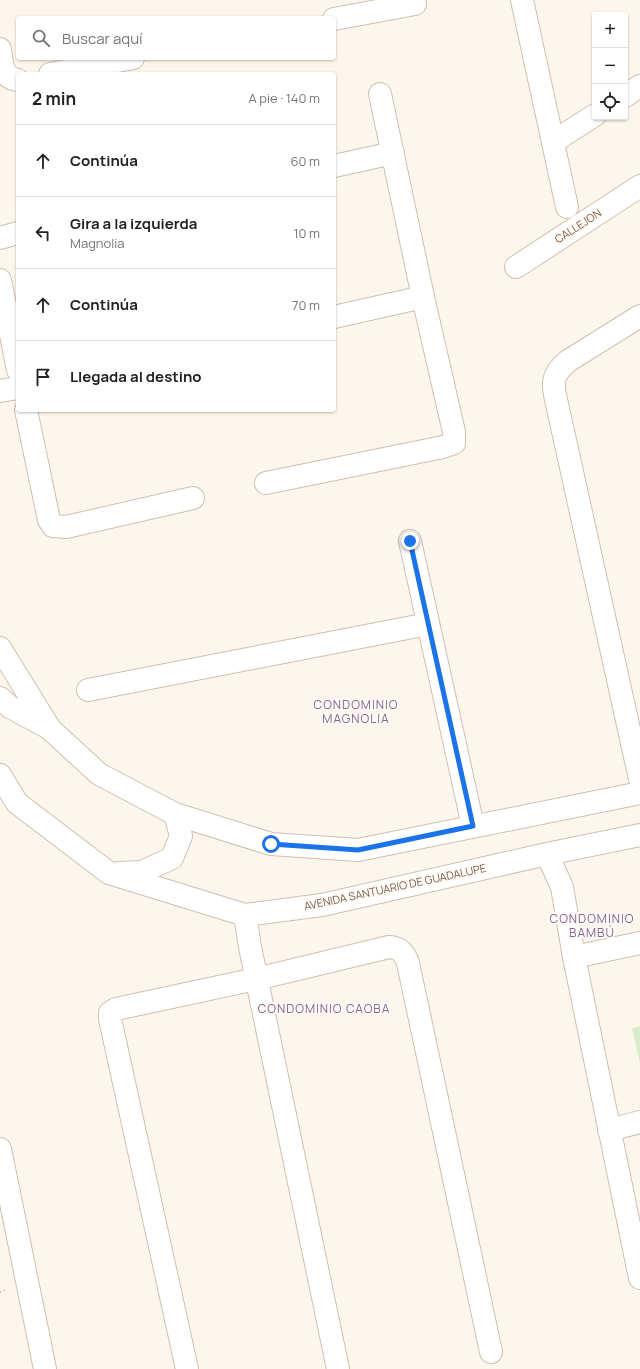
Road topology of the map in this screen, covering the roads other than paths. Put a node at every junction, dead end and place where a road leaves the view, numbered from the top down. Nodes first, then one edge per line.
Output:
1 (522, 0) edge
2 (415, 4) dead end
3 (336, 19) edge
4 (0, 49) edge
5 (123, 60) edge
6 (60, 72) edge
7 (16, 80) edge
8 (640, 86) edge
9 (380, 94) dead end
10 (628, 94) edge
11 (592, 117) edge
12 (553, 142) junction
13 (393, 154) junction
14 (336, 166) edge
15 (640, 186) edge
16 (567, 206) dead end
17 (16, 234) edge
18 (0, 238) edge
19 (516, 267) dead end
20 (0, 280) edge
21 (423, 297) junction
22 (640, 316) edge
23 (336, 317) edge
24 (16, 360) edge
25 (16, 388) edge
26 (0, 391) edge
27 (26, 412) edge
28 (266, 483) dead end
29 (193, 498) dead end
30 (410, 541) dead end
31 (428, 624) junction
32 (0, 648) edge
33 (88, 690) dead end
34 (0, 698) edge
35 (50, 729) junction
36 (635, 743) edge
37 (0, 775) edge
38 (640, 779) edge
39 (640, 793) edge
40 (9, 803) edge
41 (175, 814) junction
42 (473, 826) junction
43 (640, 835) edge
44 (547, 854) junction
45 (109, 873) junction
46 (245, 915) junction
47 (640, 942) edge
48 (574, 957) junction
49 (256, 979) junction
50 (640, 1122) edge
51 (609, 1130) junction
52 (0, 1150) edge
53 (640, 1278) edge
54 (491, 1352) dead end
55 (45, 1369) edge
56 (187, 1369) edge
57 (338, 1369) edge

1 - 12 street
2 - 3 street
4 - 7 street
5 - 6 street
8 - 10 street
9 - 13 street
11 - 12 street
12 - 16 street
13 - 14 street
13 - 21 street
15 - 19 street, CALLEJON
17 - 18 street
20 - 24 street
21 - 23 street
21 - 28 street
22 - 36 street
25 - 26 street
27 - 29 street
30 - 31 street
31 - 33 street
31 - 42 street
32 - 35 street
34 - 35 street
35 - 41 street
36 - 38 street
37 - 40 street, AVENIDA SANTUARIO DE GUADALUPE
39 - 42 street
40 - 45 street, AVENIDA SANTUARIO DE GUADALUPE
41 - 42 street
41 - 45 street
43 - 44 street, AVENIDA SANTUARIO DE GUADALUPE
44 - 46 street, AVENIDA SANTUARIO DE GUADALUPE
44 - 48 street
45 - 46 street, AVENIDA SANTUARIO DE GUADALUPE
46 - 49 street
47 - 48 street
48 - 51 street
49 - 54 street
49 - 56 street
49 - 57 street
50 - 51 street
51 - 53 street
52 - 55 street

